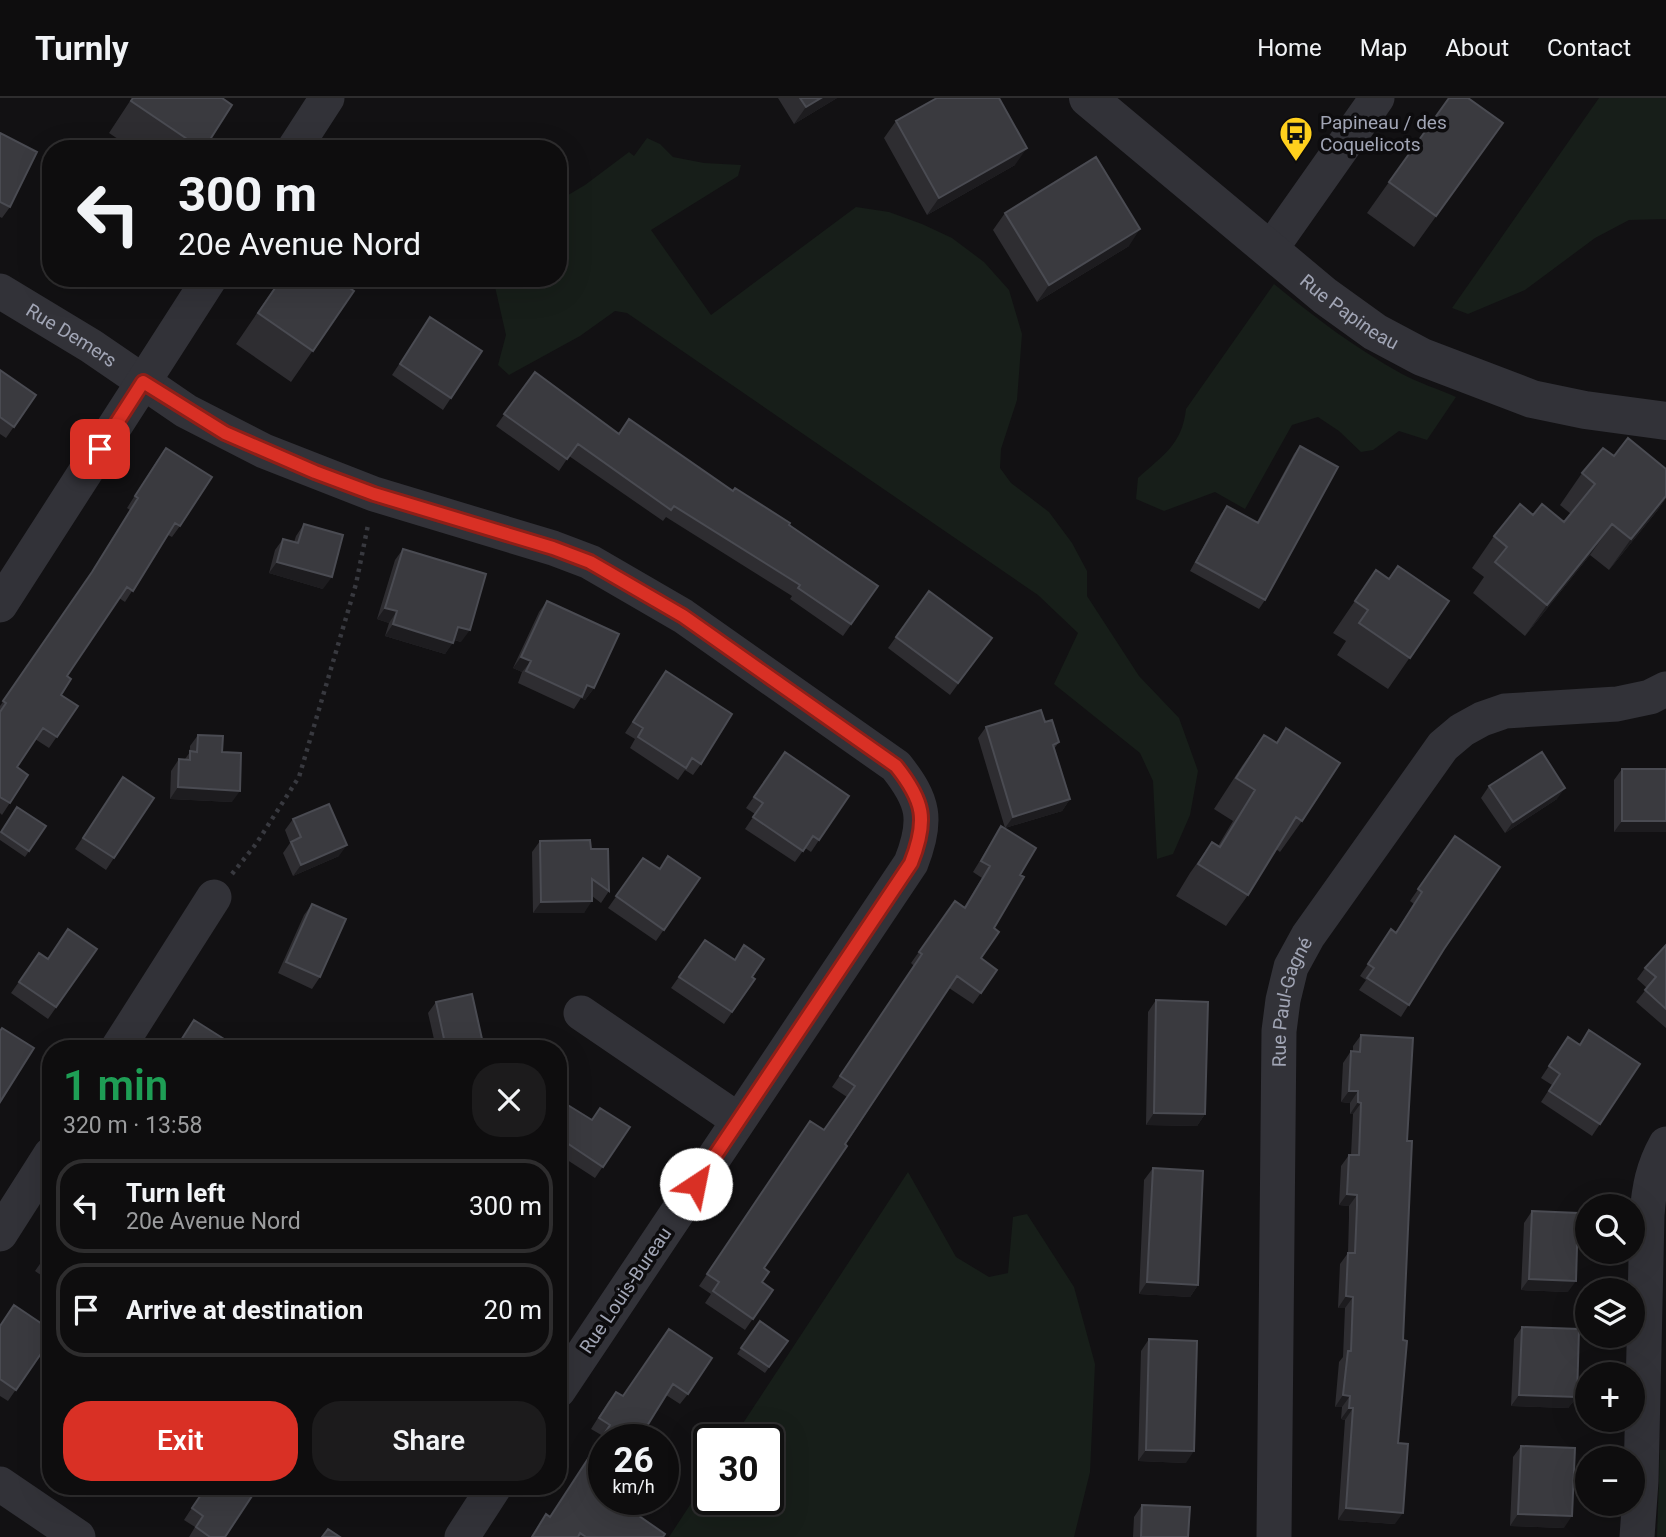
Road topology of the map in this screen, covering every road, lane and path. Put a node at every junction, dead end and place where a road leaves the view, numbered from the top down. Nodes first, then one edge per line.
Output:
1 (327, 98) edge
2 (1088, 98) edge
3 (1377, 98) edge
4 (300, 140) edge
5 (1270, 250) junction
6 (204, 287) edge
7 (0, 291) edge
8 (143, 382) junction
9 (1666, 421) edge
10 (374, 494) junction
11 (0, 604) edge
12 (1666, 689) edge
13 (214, 897) joint
14 (582, 1013) dead end
15 (123, 1040) edge
16 (738, 1120) junction
17 (1666, 1144) edge
18 (42, 1168) edge
19 (0, 1234) edge
20 (567, 1377) edge
21 (0, 1484) edge
22 (489, 1495) edge
23 (78, 1537) edge
24 (462, 1537) edge
25 (1274, 1537) edge
26 (1637, 1537) edge

1 - 4 street
2 - 5 street, Rue Papineau
3 - 5 street
5 - 9 street, Rue Papineau
6 - 8 street
7 - 8 street, Rue Demers
8 - 10 street, Rue Louis-Bureau
8 - 11 street
10 - 13 path
10 - 16 street, Rue Louis-Bureau
12 - 25 street, Rue Paul-Gagné
13 - 15 street
14 - 16 street
16 - 20 street, Rue Louis-Bureau
17 - 26 street
18 - 19 street
21 - 23 street
22 - 24 street

